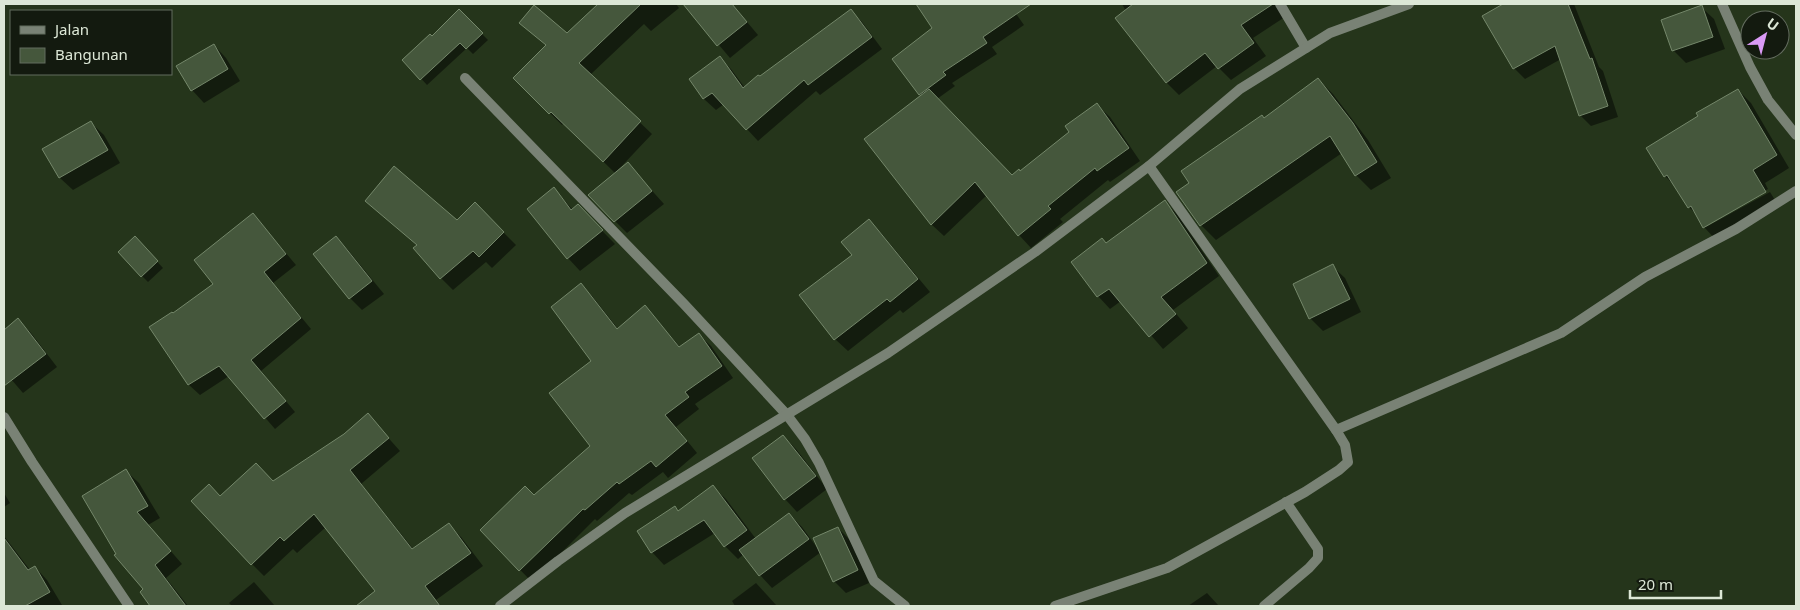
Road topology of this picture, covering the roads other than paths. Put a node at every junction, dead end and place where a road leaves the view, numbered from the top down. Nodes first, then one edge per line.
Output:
1 (1280, 4) edge
2 (1409, 4) edge
3 (1722, 4) edge
4 (1306, 48) junction
5 (465, 78) dead end
6 (1796, 135) edge
7 (1149, 166) junction
8 (1796, 191) edge
9 (787, 415) junction
10 (4, 416) edge
11 (1336, 430) junction
12 (1286, 502) junction
13 (129, 606) edge
14 (500, 606) edge
15 (905, 606) edge
16 (1055, 606) edge
17 (1264, 606) edge

1 - 4 street
2 - 4 street
3 - 6 street
4 - 7 street
5 - 9 street
7 - 9 street
7 - 11 street
8 - 11 street
9 - 14 street
9 - 15 street
10 - 13 street
11 - 12 street
12 - 16 street
12 - 17 street

